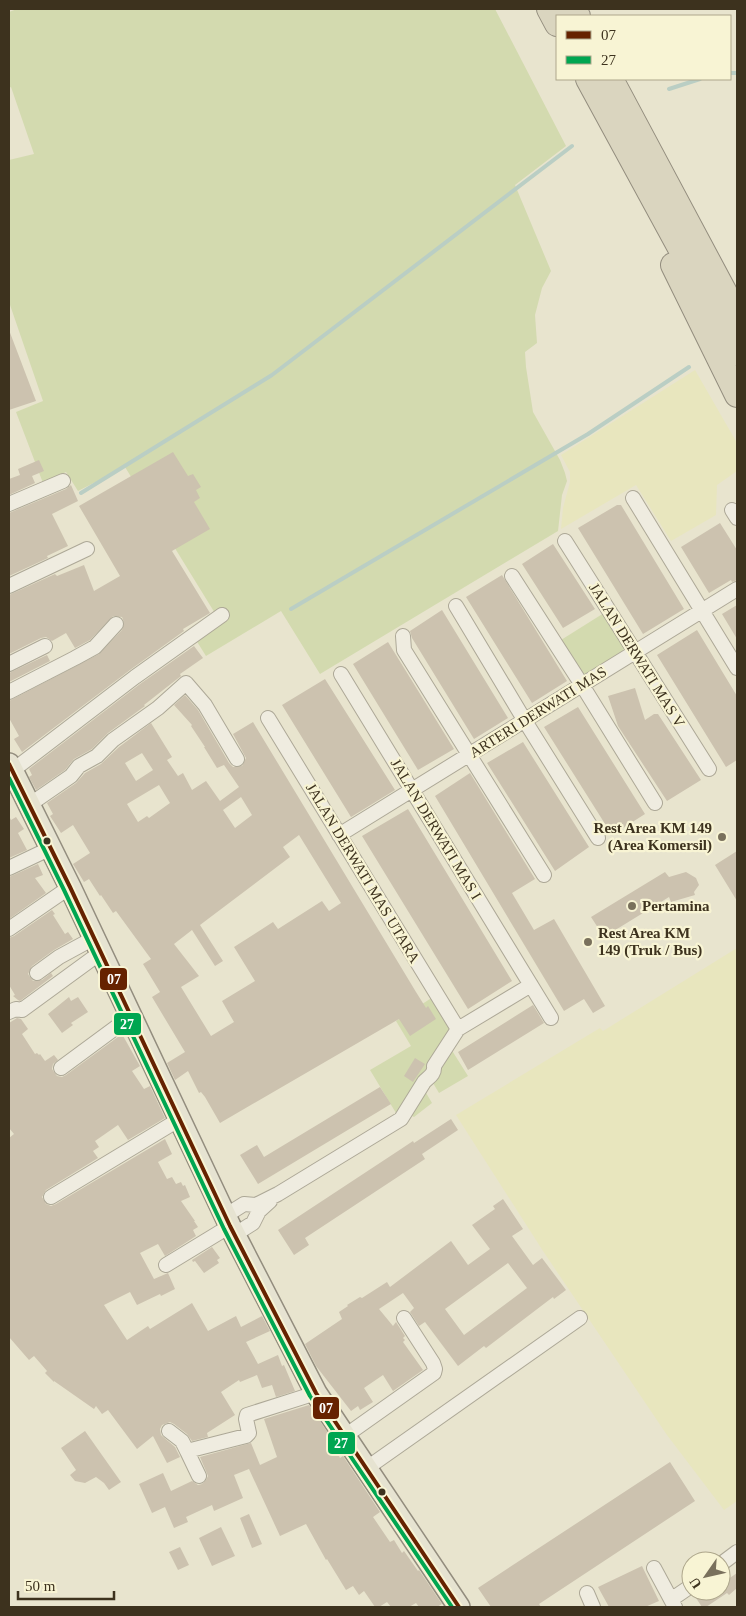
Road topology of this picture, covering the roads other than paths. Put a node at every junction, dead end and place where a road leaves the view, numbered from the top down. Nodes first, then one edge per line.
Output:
1 (549, 9) edge
2 (556, 22) edge
3 (589, 80) edge
4 (612, 80) edge
5 (608, 115) junction
6 (737, 314) edge
7 (737, 353) edge
8 (737, 395) edge
9 (63, 481) dead end
10 (633, 498) dead end
11 (9, 504) edge
12 (565, 541) dead end
13 (87, 549) dead end
14 (512, 576) dead end
15 (9, 586) edge
16 (737, 589) edge
17 (456, 606) dead end
18 (702, 611) junction
19 (222, 615) dead end
20 (116, 624) dead end
21 (404, 636) dead end
22 (45, 646) dead end
23 (635, 652) junction
24 (9, 664) edge
25 (737, 668) edge
26 (341, 674) dead end
27 (582, 685) junction
28 (9, 692) edge
29 (268, 718) dead end
30 (525, 721) junction
31 (470, 755) junction
32 (237, 759) dead end
33 (709, 769) dead end
34 (11, 772) edge
35 (413, 790) junction
36 (655, 804) dead end
37 (29, 805) junction
38 (340, 835) junction
39 (598, 838) dead end
40 (51, 848) junction
41 (9, 868) edge
42 (544, 875) dead end
43 (70, 887) junction
44 (9, 929) edge
45 (97, 946) junction
46 (37, 973) dead end
47 (531, 985) junction
48 (9, 1012) edge
49 (130, 1017) junction
50 (551, 1018) dead end
51 (458, 1029) junction
52 (61, 1068) dead end
53 (180, 1119) junction
54 (278, 1194) junction
55 (50, 1198) dead end
56 (230, 1226) junction
57 (166, 1264) dead end
58 (404, 1318) dead end
59 (580, 1318) dead end
60 (316, 1394) junction
61 (170, 1431) dead end
62 (345, 1436) junction
63 (188, 1451) junction
64 (367, 1468) junction
65 (198, 1476) dead end
66 (654, 1568) dead end
67 (587, 1593) dead end
68 (674, 1603) edge
69 (459, 1607) edge
70 (593, 1607) edge

1 - 2 highway
3 - 5 highway
4 - 6 highway
5 - 7 highway
5 - 8 highway
9 - 11 street
10 - 18 street
12 - 23 street, JALAN DERWATI MAS V
13 - 15 street
14 - 27 street
16 - 18 street, ARTERI DERWATI MAS
17 - 30 street
18 - 23 street, ARTERI DERWATI MAS
18 - 25 street
19 - 34 street
20 - 28 street
21 - 31 street
22 - 24 street
23 - 27 street, ARTERI DERWATI MAS
23 - 33 street, JALAN DERWATI MAS V
26 - 35 street, JALAN DERWATI MAS I
27 - 30 street, ARTERI DERWATI MAS
27 - 36 street
29 - 38 street, JALAN DERWATI MAS UTARA
30 - 31 street, ARTERI DERWATI MAS
30 - 39 street
31 - 35 street, ARTERI DERWATI MAS
31 - 42 street
32 - 37 street
34 - 37 main road
35 - 38 street, ARTERI DERWATI MAS
35 - 47 street, JALAN DERWATI MAS I
37 - 40 main road
38 - 51 street, JALAN DERWATI MAS UTARA
40 - 41 street
40 - 43 main road
43 - 44 street
43 - 45 main road
45 - 46 street
45 - 48 street
45 - 49 main road
47 - 50 street, JALAN DERWATI MAS I
47 - 51 street
49 - 52 street
49 - 53 main road
51 - 54 street
53 - 55 street
53 - 56 main road
54 - 56 street
54 - 56 street
56 - 57 street
56 - 60 main road
58 - 62 street
59 - 64 street
60 - 62 main road
60 - 63 street
61 - 63 street
62 - 64 main road
63 - 65 street
64 - 69 main road
66 - 68 street
67 - 70 street

